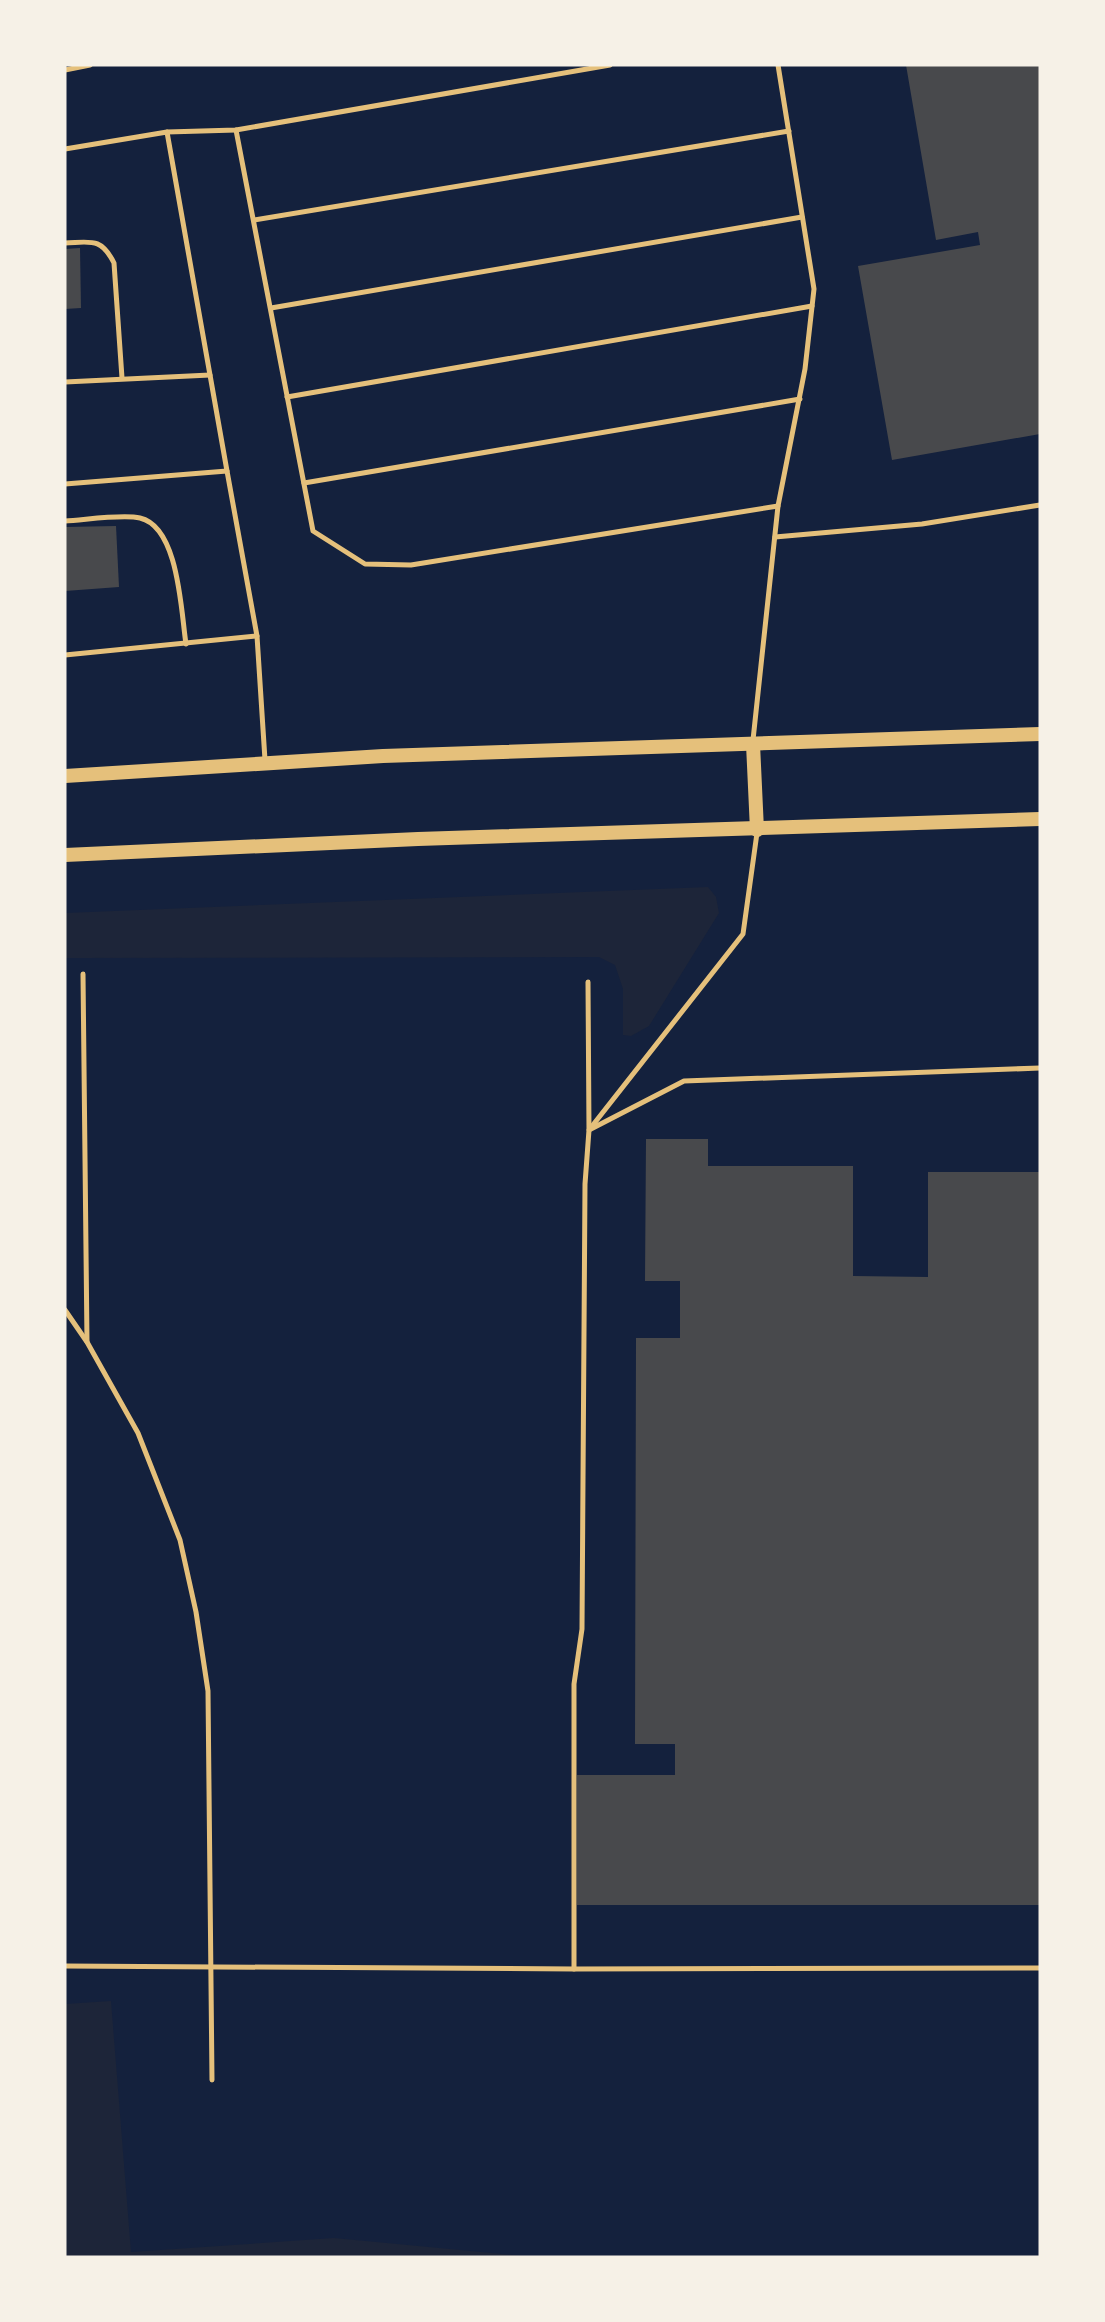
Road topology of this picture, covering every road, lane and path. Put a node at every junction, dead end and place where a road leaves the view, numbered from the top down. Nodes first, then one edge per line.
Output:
1 (90, 65) edge
2 (610, 65) edge
3 (778, 65) edge
4 (65, 70) edge
5 (236, 130) junction
6 (789, 131) junction
7 (167, 132) junction
8 (65, 149) edge
9 (802, 216) junction
10 (254, 220) junction
11 (65, 243) edge
12 (812, 306) junction
13 (271, 308) junction
14 (210, 375) junction
15 (122, 378) junction
16 (65, 382) edge
17 (288, 397) junction
18 (800, 400) junction
19 (227, 471) junction
20 (304, 483) junction
21 (65, 484) edge
22 (1040, 505) edge
23 (778, 506) junction
24 (65, 521) edge
25 (775, 537) junction
26 (257, 636) junction
27 (186, 644) junction
28 (65, 655) edge
29 (1040, 734) edge
30 (753, 744) junction
31 (265, 763) junction
32 (65, 776) edge
33 (1040, 820) edge
34 (757, 830) junction
35 (65, 855) edge
36 (83, 974) dead end
37 (588, 982) dead end
38 (1040, 1068) edge
39 (589, 1130) junction
40 (65, 1310) edge
41 (87, 1342) junction
42 (65, 1966) edge
43 (211, 1967) junction
44 (1040, 1968) edge
45 (574, 1969) junction
46 (212, 2080) dead end

1 - 4 lane
2 - 5 lane
3 - 6 lane
5 - 7 lane
5 - 10 lane
6 - 9 lane
6 - 10 lane
7 - 8 lane
7 - 14 lane
9 - 12 lane
9 - 13 lane
10 - 13 lane
11 - 15 lane
12 - 17 lane
12 - 18 lane
13 - 17 lane
14 - 15 lane
14 - 19 lane
15 - 16 lane
17 - 20 lane
18 - 20 lane
18 - 23 lane
19 - 21 lane
19 - 26 lane
20 - 23 lane
22 - 25 lane
23 - 25 lane
24 - 27 lane
25 - 30 lane
26 - 27 lane
26 - 31 lane
27 - 28 lane
29 - 30 main road
30 - 31 main road
30 - 34 main road
31 - 32 main road
33 - 34 main road
34 - 35 main road
34 - 39 lane
36 - 41 lane
37 - 39 lane
38 - 39 lane
39 - 45 lane
40 - 41 lane
41 - 43 lane
42 - 43 lane
43 - 45 lane
43 - 46 lane
44 - 45 lane

